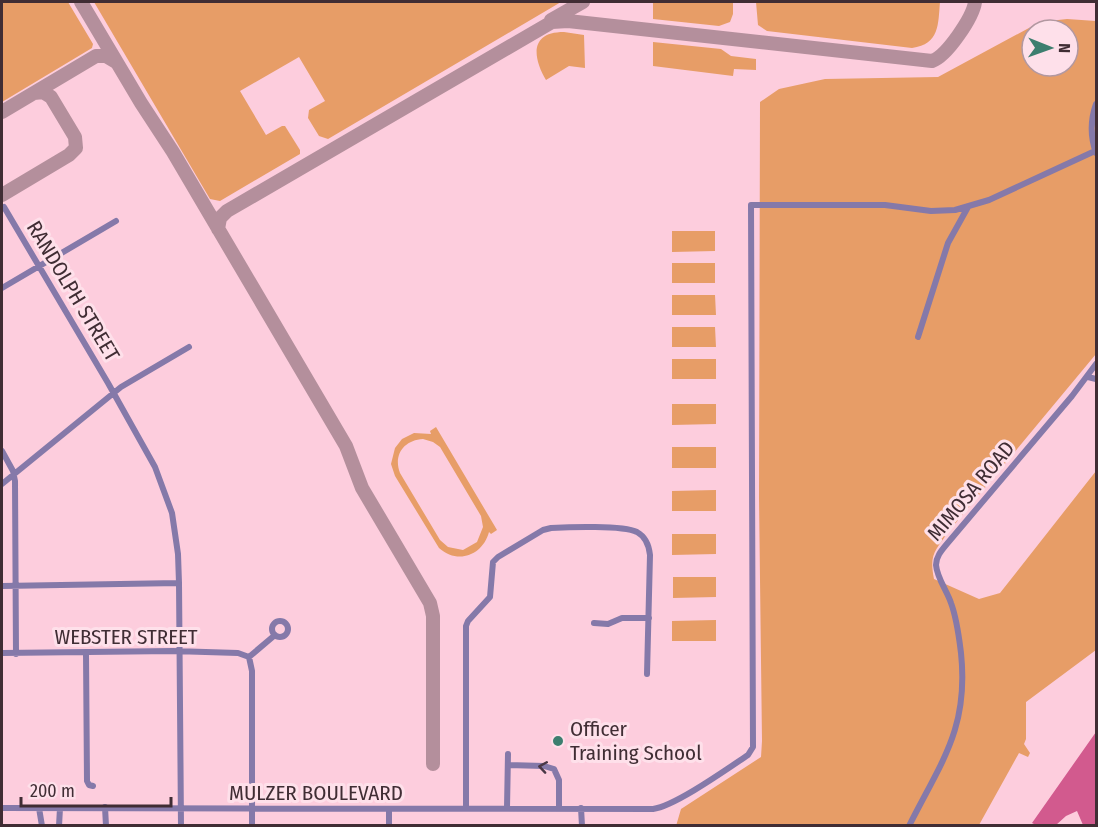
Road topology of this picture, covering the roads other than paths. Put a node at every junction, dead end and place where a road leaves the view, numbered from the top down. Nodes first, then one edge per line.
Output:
1 (1096, 104) edge
2 (1096, 152) edge
3 (4, 207) dead end
4 (968, 207) junction
5 (116, 221) dead end
6 (39, 266) junction
7 (2, 288) edge
8 (918, 337) dead end
9 (189, 347) dead end
10 (1096, 364) edge
11 (1088, 377) junction
12 (1096, 379) edge
13 (113, 393) junction
14 (2, 451) edge
15 (13, 474) junction
16 (2, 484) edge
17 (179, 583) junction
18 (2, 586) edge
19 (15, 586) junction
20 (649, 618) junction
21 (594, 623) dead end
22 (275, 635) dead end
23 (180, 652) junction
24 (2, 653) edge
25 (86, 653) junction
26 (16, 654) junction
27 (249, 657) junction
28 (648, 674) dead end
29 (508, 754) dead end
30 (508, 765) junction
31 (93, 786) dead end
32 (105, 807) junction
33 (2, 808) edge
34 (39, 808) junction
35 (60, 808) junction
36 (466, 808) junction
37 (507, 808) junction
38 (559, 808) junction
39 (581, 808) junction
40 (181, 809) junction
41 (389, 809) junction
42 (252, 810) junction
43 (42, 825) edge
44 (59, 825) edge
45 (106, 825) edge
46 (181, 825) edge
47 (252, 825) edge
48 (389, 825) edge
49 (582, 825) edge
50 (909, 825) edge

1 - 2 street
2 - 4 street
3 - 6 street, RANDOLPH STREET
4 - 8 street
4 - 39 street, MULZER BOULEVARD
5 - 6 street
6 - 7 street
6 - 13 street, RANDOLPH STREET
9 - 13 street
10 - 11 street
11 - 12 street
11 - 50 street, MIMOSA ROAD
13 - 15 street
13 - 17 street, RANDOLPH STREET
14 - 15 street
15 - 16 street
15 - 19 street
17 - 19 street
17 - 23 street, RANDOLPH STREET
18 - 19 street
19 - 26 street
20 - 21 street
20 - 28 street
20 - 36 street
22 - 27 street
23 - 25 street, WEBSTER STREET
23 - 27 street, WEBSTER STREET
23 - 40 street, RANDOLPH STREET
24 - 26 street, WEBSTER STREET
25 - 26 street, WEBSTER STREET
25 - 31 street
27 - 42 street
29 - 30 street
30 - 37 street
38 -> 30 street
32 - 35 street, MULZER BOULEVARD
32 - 40 street, MULZER BOULEVARD
32 - 45 street
33 - 34 street, MULZER BOULEVARD
34 - 35 street, MULZER BOULEVARD
34 - 43 street
35 - 44 street
36 - 37 street, MULZER BOULEVARD
36 - 41 street, MULZER BOULEVARD
37 - 38 street, MULZER BOULEVARD
38 - 39 street, MULZER BOULEVARD
39 - 49 street
40 - 42 street, MULZER BOULEVARD
40 - 46 street, RANDOLPH STREET
41 - 42 street, MULZER BOULEVARD
41 - 48 street
42 - 47 street

